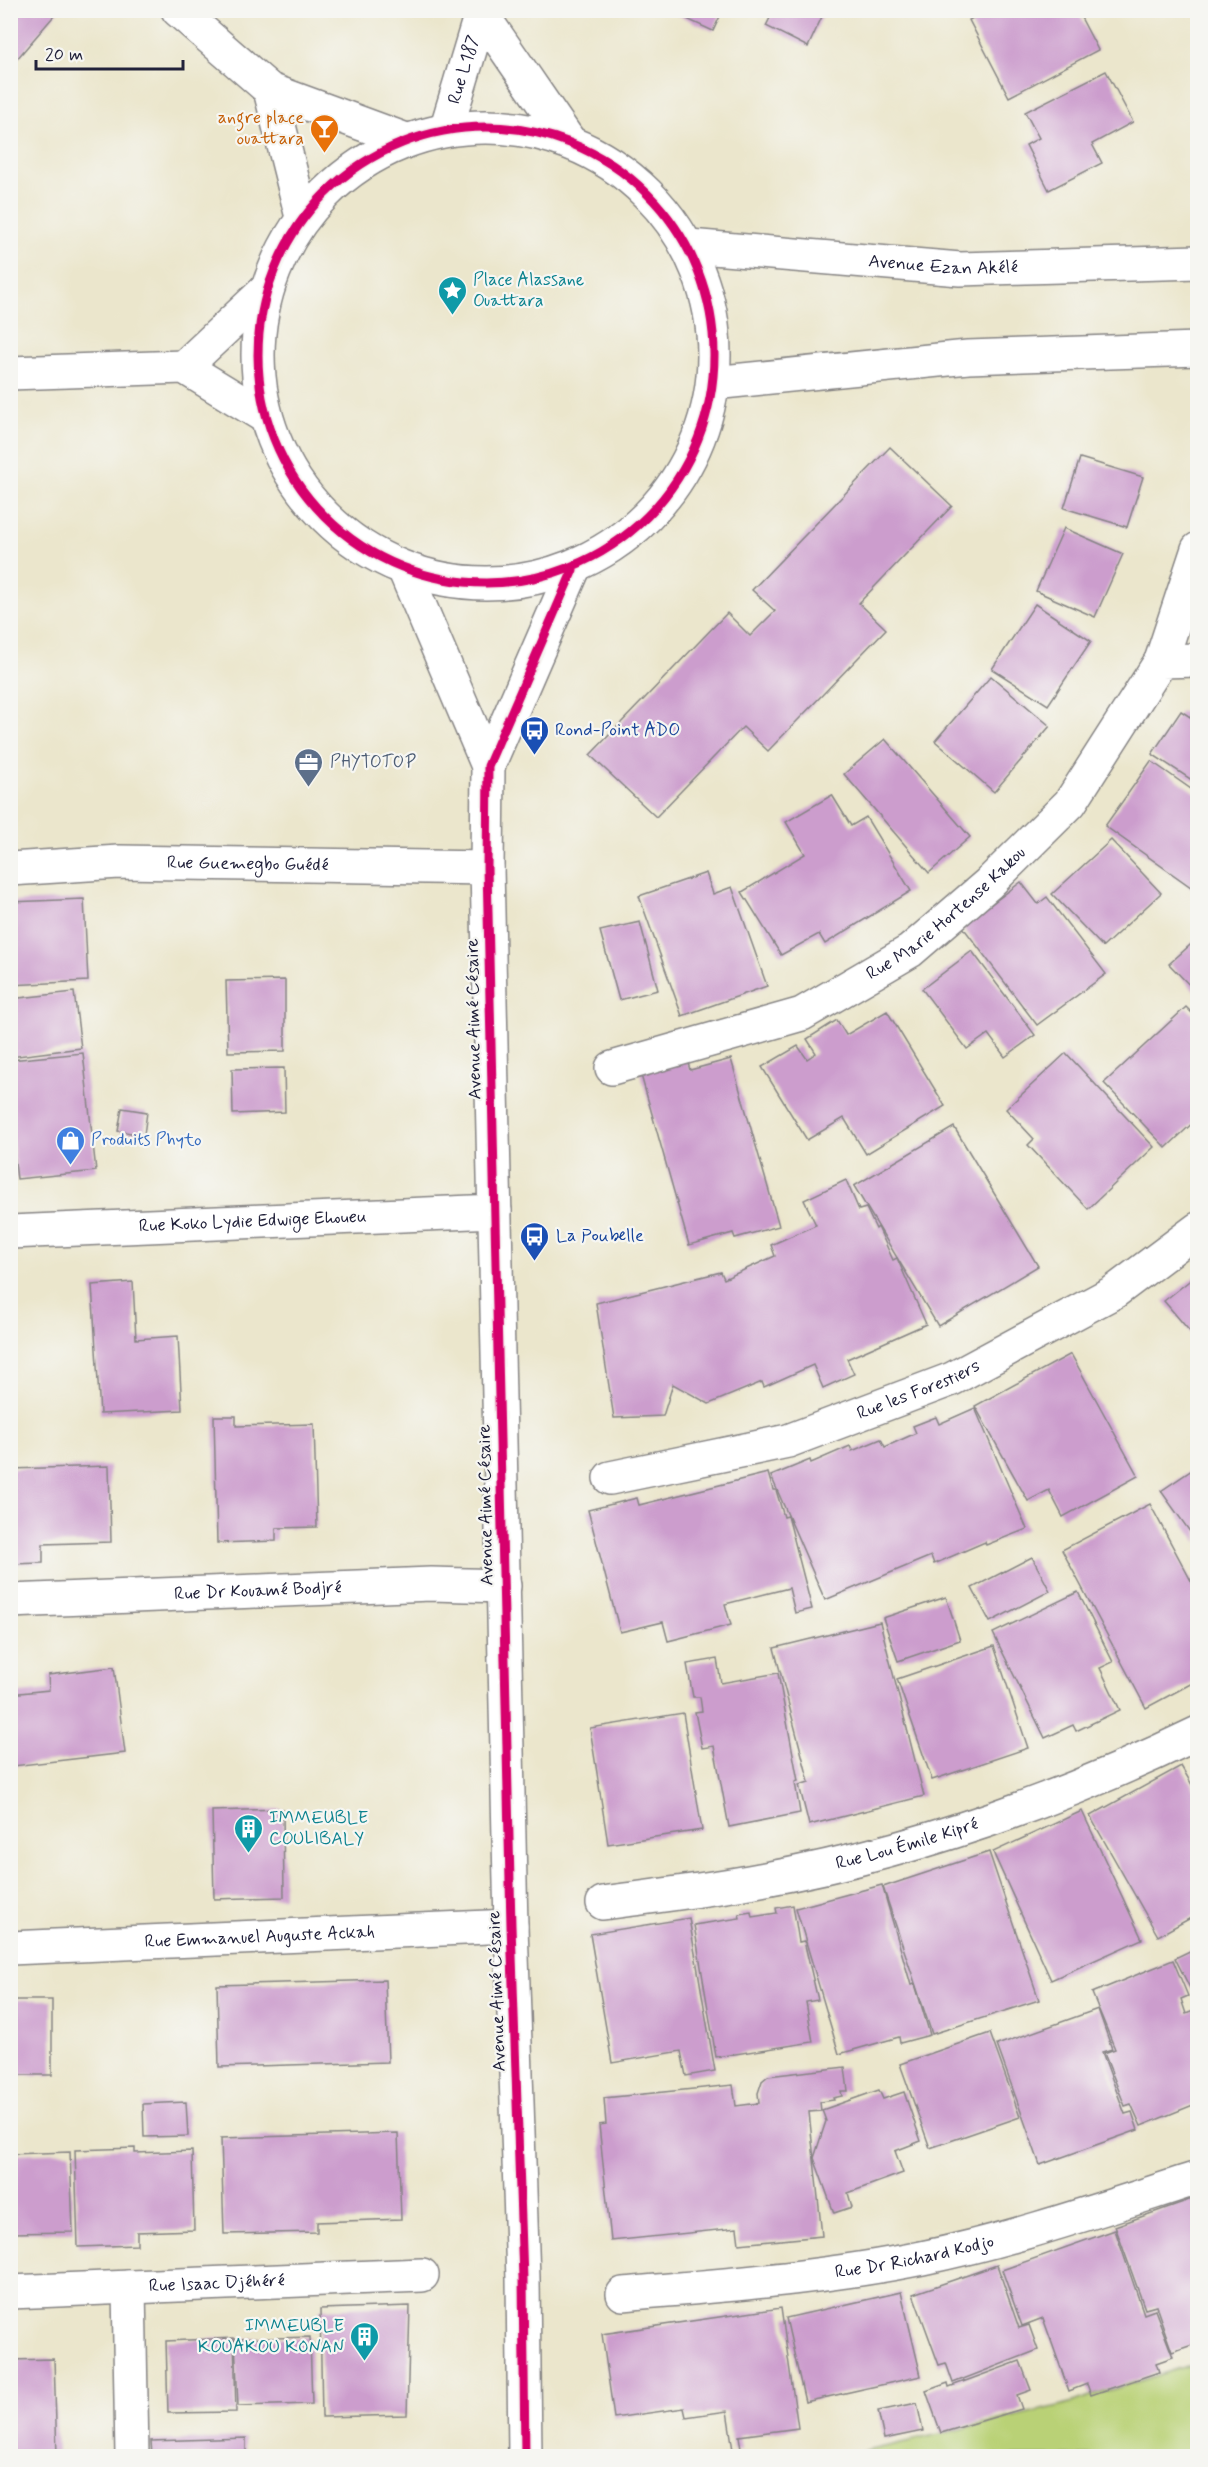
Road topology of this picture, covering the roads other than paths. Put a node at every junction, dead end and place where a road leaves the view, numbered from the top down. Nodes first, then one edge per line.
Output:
1 (178, 10) edge
2 (482, 13) edge
3 (270, 90) junction
4 (446, 130) junction
5 (406, 140) junction
6 (569, 141) junction
7 (302, 217) junction
8 (689, 246) junction
9 (1197, 262) edge
10 (266, 290) junction
11 (1197, 349) edge
12 (184, 367) junction
13 (10, 373) edge
14 (713, 383) junction
15 (264, 416) junction
16 (1197, 549) edge
17 (573, 570) junction
18 (405, 571) junction
19 (1197, 660) edge
20 (1161, 662) junction
21 (488, 766) junction
22 (487, 868) junction
23 (10, 870) edge
24 (612, 1068) dead end
25 (495, 1211) junction
26 (1197, 1229) edge
27 (10, 1232) edge
28 (610, 1478) dead end
29 (504, 1586) junction
30 (10, 1601) edge
31 (1197, 1733) edge
32 (603, 1904) dead end
33 (511, 1926) junction
34 (10, 1948) edge
35 (1197, 2178) edge
36 (422, 2276) dead end
37 (129, 2287) junction
38 (10, 2292) edge
39 (623, 2294) dead end
40 (132, 2457) edge
41 (525, 2457) edge

1 - 3 street
2 - 4 street, Rue L187
2 - 6 street
3 - 5 street
3 - 7 street
4 - 5 street
4 - 6 street
5 - 7 street
6 - 8 street
7 - 10 street
8 - 9 street, Avenue Ezan Akélé
8 - 14 street
10 - 12 street
10 - 15 street
11 - 14 street
12 - 13 street
12 - 15 street
14 - 17 street
15 - 18 street
16 - 20 street, Rue Marie Hortense Kakou
17 - 18 street
17 - 21 street, Avenue Aimé Césaire
18 - 21 street, Avenue Aimé Césaire
19 - 20 street
20 - 24 street, Rue Marie Hortense Kakou
21 - 22 street, Avenue Aimé Césaire
22 - 23 street, Rue Guemegbo Guédé
22 - 25 street, Avenue Aimé Césaire
25 - 27 street, Rue Koko Lydie Edwige Ehoueu
25 - 29 street, Avenue Aimé Césaire
26 - 28 street, Rue les Forestiers
29 - 30 street, Rue Dr Kouamé Bodjré
29 - 33 street, Avenue Aimé Césaire
31 - 32 street, Rue Lou Émile Kipré
33 - 34 street, Rue Emmanuel Auguste Ackah
33 - 41 street, Avenue Aimé Césaire
35 - 39 street, Rue Dr Richard Kodjo
36 - 37 street, Rue Isaac Djéhéré
37 - 38 street, Rue Isaac Djéhéré
37 - 40 street

